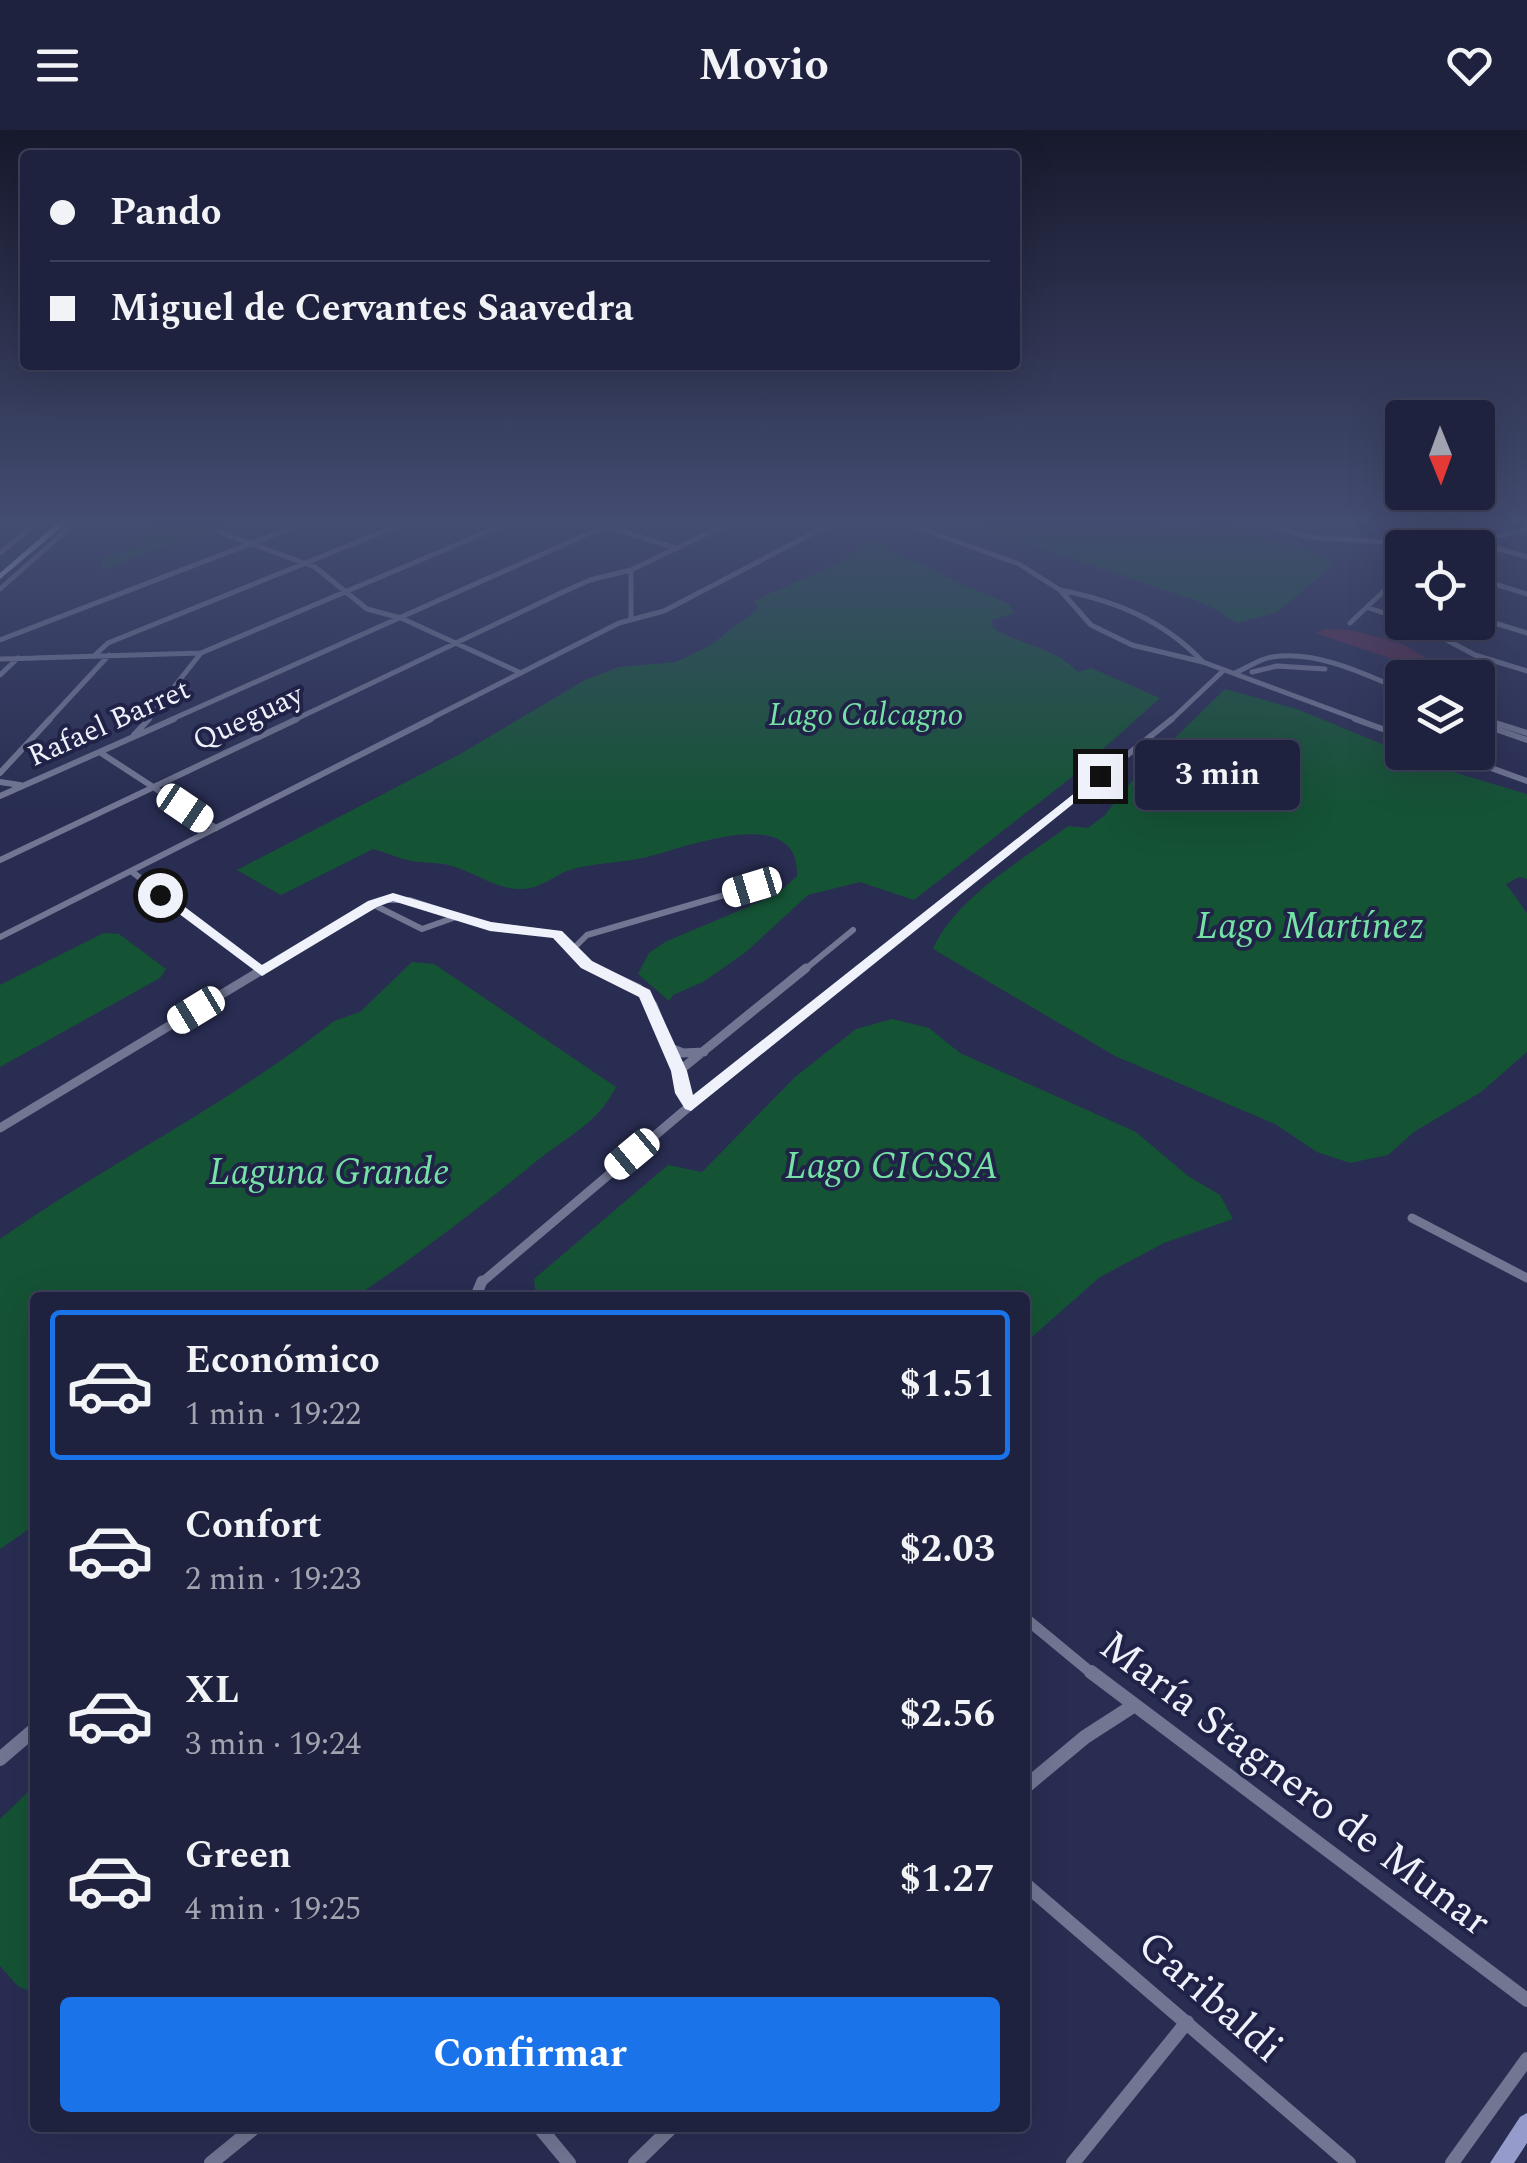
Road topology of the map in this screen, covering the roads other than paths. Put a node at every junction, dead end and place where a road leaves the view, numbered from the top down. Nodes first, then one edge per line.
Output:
1 (65, 615) edge
2 (176, 615) edge
3 (291, 615) edge
4 (389, 615) edge
5 (408, 615) edge
6 (517, 615) edge
7 (632, 615) edge
8 (649, 615) edge
9 (1082, 615) edge
10 (1142, 615) edge
11 (1360, 615) edge
12 (401, 618) junction
13 (632, 619) junction
14 (1350, 623) dead end
15 (1495, 623) edge
16 (1527, 633) edge
17 (0, 640) edge
18 (1448, 640) edge
19 (459, 643) junction
20 (202, 653) junction
21 (95, 655) junction
22 (109, 655) junction
23 (0, 658) edge
24 (18, 658) junction
25 (34, 658) joint
26 (1202, 662) junction
27 (1527, 671) edge
28 (521, 673) junction
29 (1232, 673) junction
30 (0, 675) edge
31 (1385, 686) edge
32 (141, 726) junction
33 (1495, 726) edge
34 (150, 730) junction
35 (1385, 730) edge
36 (1527, 736) edge
37 (131, 738) junction
38 (101, 752) junction
39 (1495, 769) edge
40 (0, 773) edge
41 (1527, 781) edge
42 (0, 782) edge
43 (23, 786) junction
44 (155, 788) junction
45 (0, 796) edge
46 (216, 828) junction
47 (0, 860) edge
48 (131, 871) junction
49 (752, 887) dead end
50 (372, 904) junction
51 (456, 917) junction
52 (852, 930) dead end
53 (557, 934) junction
54 (586, 935) junction
55 (0, 938) edge
56 (571, 951) junction
57 (262, 971) junction
58 (668, 1047) junction
59 (705, 1052) junction
60 (679, 1071) junction
61 (691, 1105) junction
62 (0, 1128) edge
63 (1412, 1218) dead end
64 (1527, 1278) edge
65 (477, 1292) edge
66 (1030, 1622) edge
67 (1133, 1706) junction
68 (30, 1733) edge
69 (0, 1759) edge
70 (1030, 1783) edge
71 (1030, 1888) edge
72 (1527, 2000) edge
73 (1187, 2022) junction
74 (1527, 2059) edge
75 (1527, 2124) edge
76 (249, 2132) edge
77 (543, 2132) edge
78 (667, 2132) edge
79 (210, 2163) edge
80 (569, 2163) edge
81 (635, 2163) edge
82 (1073, 2163) edge
83 (1350, 2163) edge
84 (1452, 2163) edge
85 (1501, 2163) edge

1 - 17 street
2 - 21 street
3 - 20 street
4 - 12 street
5 - 12 street, Rafael Barret
6 - 19 street, Queguay
7 - 13 street
8 - 13 street
9 - 26 street
10 - 26 street
11 - 14 street
12 - 19 street
12 - 34 street, Rafael Barret
13 - 28 street
15 - 16 street
18 - 27 street
19 - 28 street
19 - 44 street, Queguay
20 - 22 street
20 - 32 street
21 - 22 street
21 - 25 street
22 - 40 street
23 - 24 street
24 - 25 street
24 - 30 street
26 - 29 street
28 - 46 street
29 - 31 street
29 - 35 street
29 - 61 street
32 - 34 street
32 - 37 street
33 - 36 street
34 - 37 street, Rafael Barret
37 - 38 street, Rafael Barret
38 - 43 street, Rafael Barret
38 - 44 street
39 - 41 street
42 - 43 street
43 - 45 street, Rafael Barret
44 - 46 street
44 - 47 street, Queguay
46 - 48 street
48 - 55 street
48 - 57 street
49 - 54 street
50 - 51 street
50 - 51 street
50 - 57 street
51 - 53 street
52 - 59 street
53 - 54 street
53 - 56 street
54 - 56 street
56 - 58 street
57 - 62 street
58 - 59 street
58 - 60 street
59 - 60 street
60 - 61 street
61 - 65 street
63 - 64 street
66 - 67 street, María Stagnero de Munar
67 - 70 street
67 - 72 street, María Stagnero de Munar
68 - 69 street
71 - 73 street, Garibaldi
73 - 82 street
73 - 83 street, Garibaldi
74 - 84 street
75 - 85 main road
76 - 79 street
77 - 80 street
78 - 81 street

